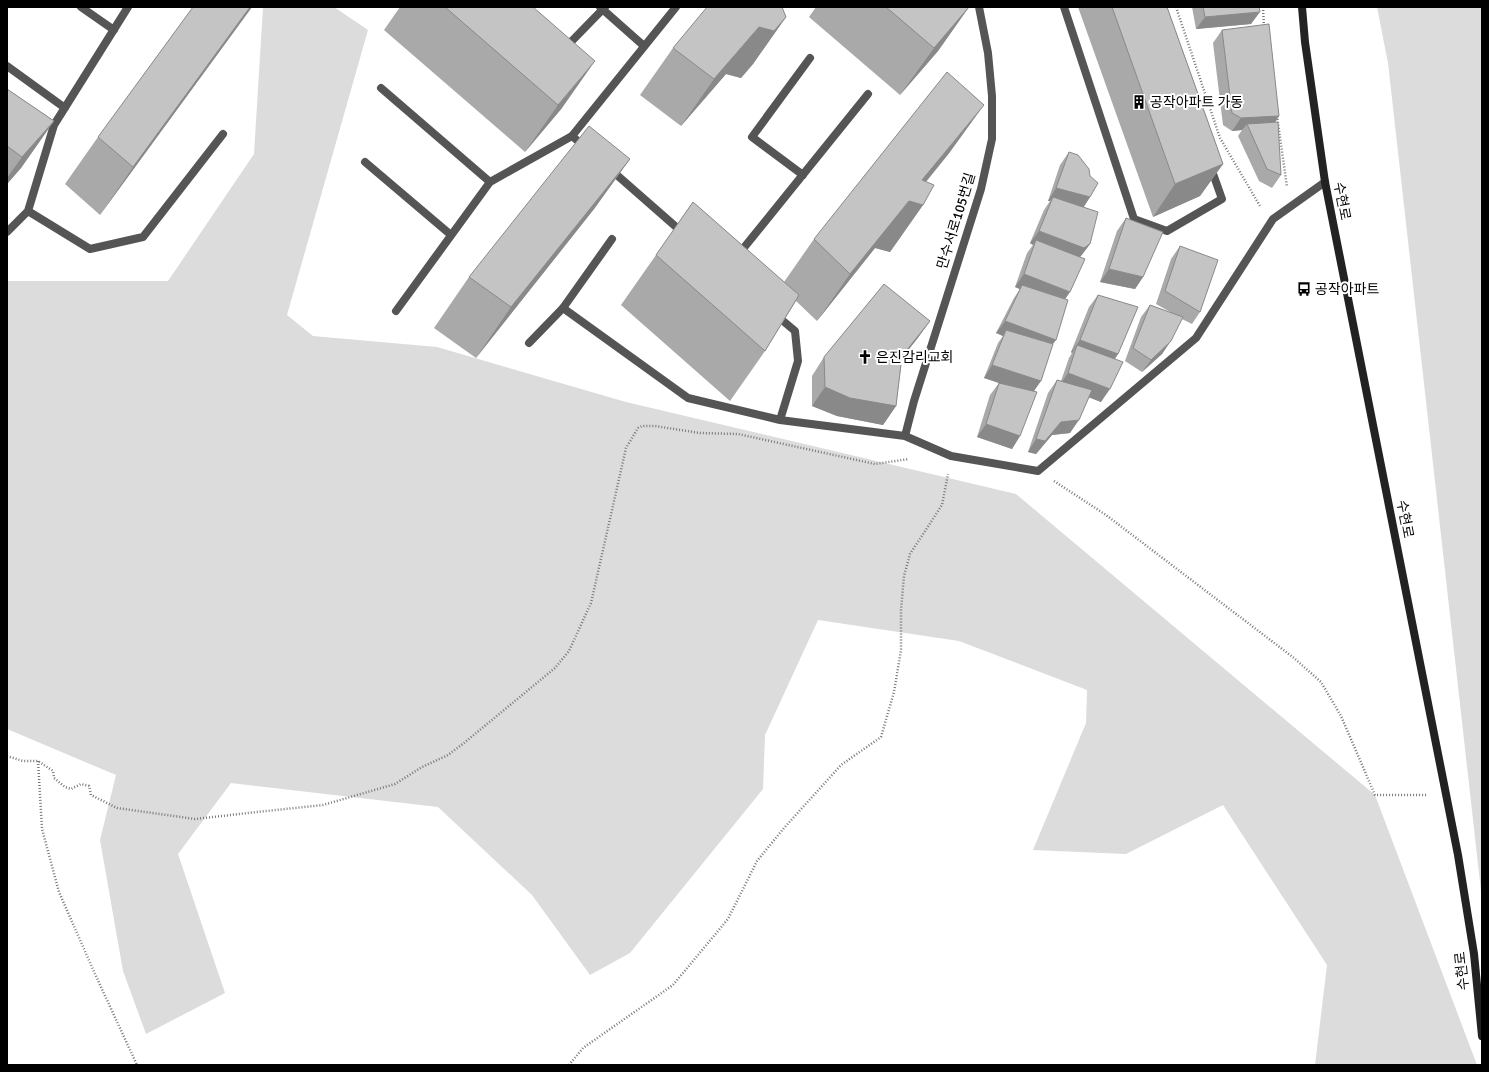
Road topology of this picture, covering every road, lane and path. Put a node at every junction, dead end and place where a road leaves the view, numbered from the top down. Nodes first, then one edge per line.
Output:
1 (81, 7) edge
2 (128, 7) edge
3 (676, 7) edge
4 (979, 7) edge
5 (1064, 7) edge
6 (1176, 7) edge
7 (1262, 7) edge
8 (1302, 7) edge
9 (603, 8) edge
10 (1264, 29) edge
11 (114, 30) junction
12 (644, 46) junction
13 (560, 53) edge
14 (810, 58) dead end
15 (7, 66) edge
16 (381, 88) dead end
17 (868, 94) dead end
18 (65, 108) junction
19 (1277, 115) edge
20 (223, 134) dead end
21 (572, 136) junction
22 (590, 151) edge
23 (365, 162) dead end
24 (602, 162) edge
25 (1209, 162) edge
26 (803, 175) junction
27 (490, 182) junction
28 (1325, 182) junction
29 (1288, 189) dead end
30 (1266, 203) dead end
31 (28, 211) junction
32 (7, 232) edge
33 (451, 235) junction
34 (612, 239) dead end
35 (690, 240) edge
36 (735, 259) edge
37 (563, 308) junction
38 (396, 311) dead end
39 (772, 311) edge
40 (529, 343) dead end
41 (780, 420) junction
42 (905, 436) junction
43 (952, 456) junction
44 (911, 459) dead end
45 (1073, 493) dead end
46 (7, 756) edge
47 (38, 761) junction
48 (1446, 794) junction
49 (1482, 1036) edge
50 (137, 1065) edge
51 (569, 1065) edge

1 - 11 street
2 - 11 street
3 - 12 street
4 - 42 street, 만수서로105번길
5 - 25 street
6 - 30 path
7 - 10 path
8 - 28 street, 수현로
9 - 12 street
9 - 13 street
11 - 18 street
12 - 21 street
14 - 26 street
15 - 18 street
16 - 27 street
17 - 26 street
18 - 31 street
19 - 29 path
20 - 31 street
21 - 22 street
21 - 27 street
23 - 33 street
24 - 35 street
26 - 36 street
27 - 33 street
28 - 43 street
28 - 48 street, 수현로
31 - 32 street
33 - 38 street
34 - 37 street
37 - 40 street
37 - 41 street
39 - 41 street
41 - 42 street
42 - 43 street
43 - 51 path
44 - 47 path
45 - 48 path
46 - 47 path
47 - 50 path
48 - 49 street, 수현로

